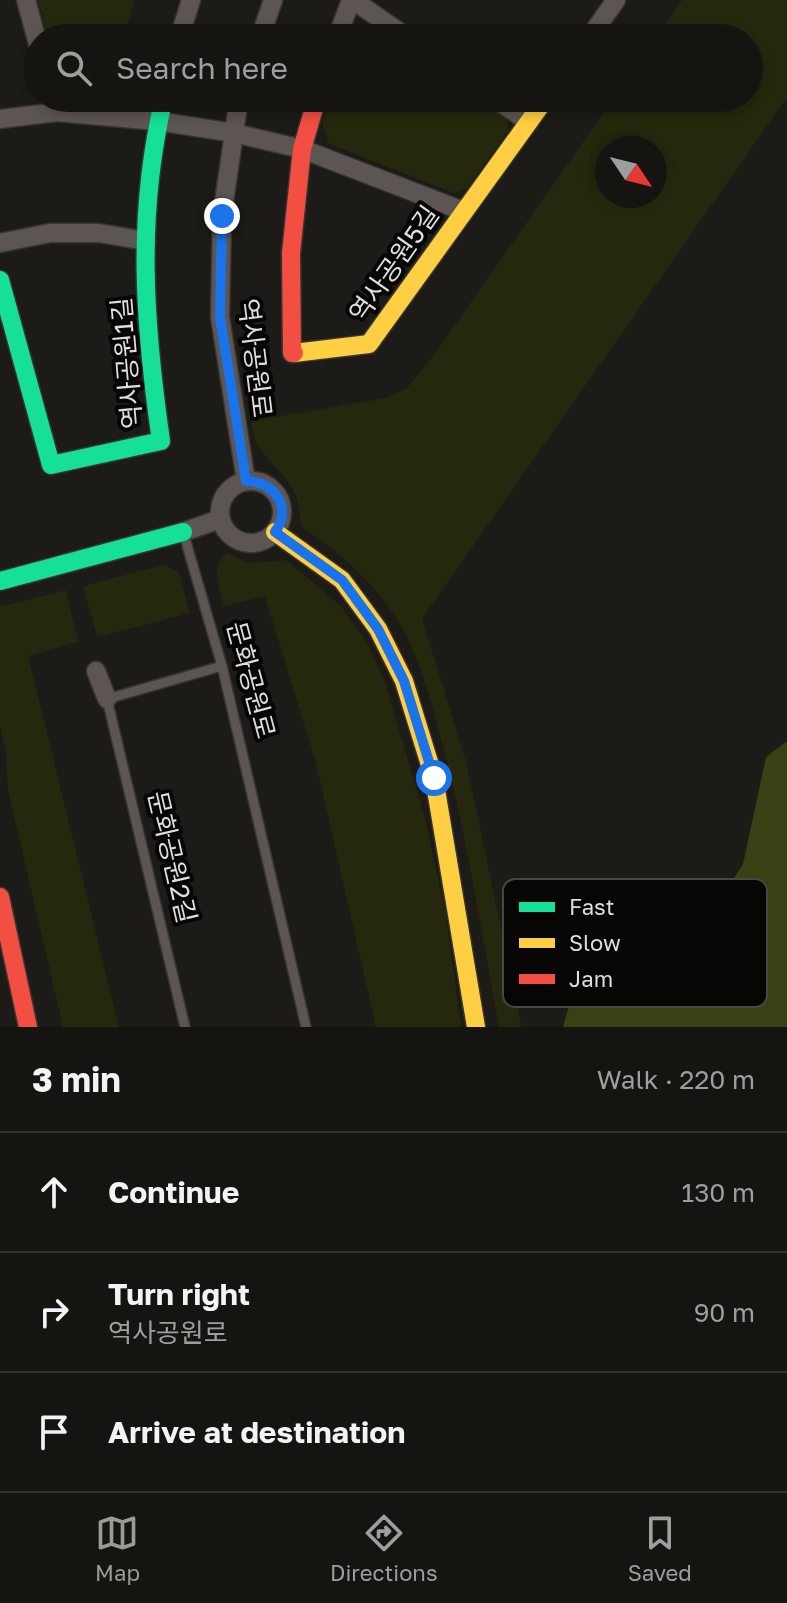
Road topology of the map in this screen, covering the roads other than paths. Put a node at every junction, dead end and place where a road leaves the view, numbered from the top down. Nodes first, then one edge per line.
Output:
1 (26, 0) edge
2 (191, 0) edge
3 (273, 0) edge
4 (352, 0) edge
5 (609, 2) edge
6 (33, 24) edge
7 (183, 24) edge
8 (265, 24) edge
9 (343, 24) edge
10 (387, 24) edge
11 (597, 24) edge
12 (28, 112) edge
13 (100, 112) edge
14 (160, 112) edge
15 (237, 112) edge
16 (313, 112) edge
17 (514, 112) edge
18 (536, 112) edge
19 (0, 119) edge
20 (157, 121) junction
21 (529, 122) junction
22 (234, 133) junction
23 (302, 149) junction
24 (463, 211) junction
25 (146, 241) junction
26 (0, 243) edge
27 (0, 280) edge
28 (246, 481) junction
29 (220, 519) junction
30 (183, 532) junction
31 (275, 532) junction
32 (0, 581) edge
33 (222, 666) junction
34 (96, 671) dead end
35 (107, 699) junction
36 (0, 897) edge
37 (6, 980) dead end
38 (21, 1021) edge
39 (185, 1027) edge
40 (306, 1027) edge
41 (476, 1027) edge

1 - 6 street
2 - 7 street
3 - 8 street
4 - 9 street
4 - 10 street
5 - 11 street
12 - 19 street
13 - 20 street
14 - 20 street, 역사공원1길
15 - 22 street, 역사공원로
16 - 23 street, 역사공원5길
17 - 21 street
18 - 21 street, 역사공원5길
20 - 22 street
20 - 25 street, 역사공원1길
21 - 24 street, 역사공원5길
22 - 23 street
22 - 28 street, 역사공원로
23 - 24 street
23 - 24 street, 역사공원5길
25 - 26 street
25 - 27 street, 역사공원1길
28 - 29 street
28 - 31 street
29 - 30 street
29 - 31 street
30 - 32 street
30 - 33 lane, 문화공원로
31 - 41 street
33 - 35 lane
33 - 40 lane, 문화공원로
34 - 35 street, 문화공원2길
35 - 39 lane, 문화공원2길
36 - 38 street
37 - 38 lane

